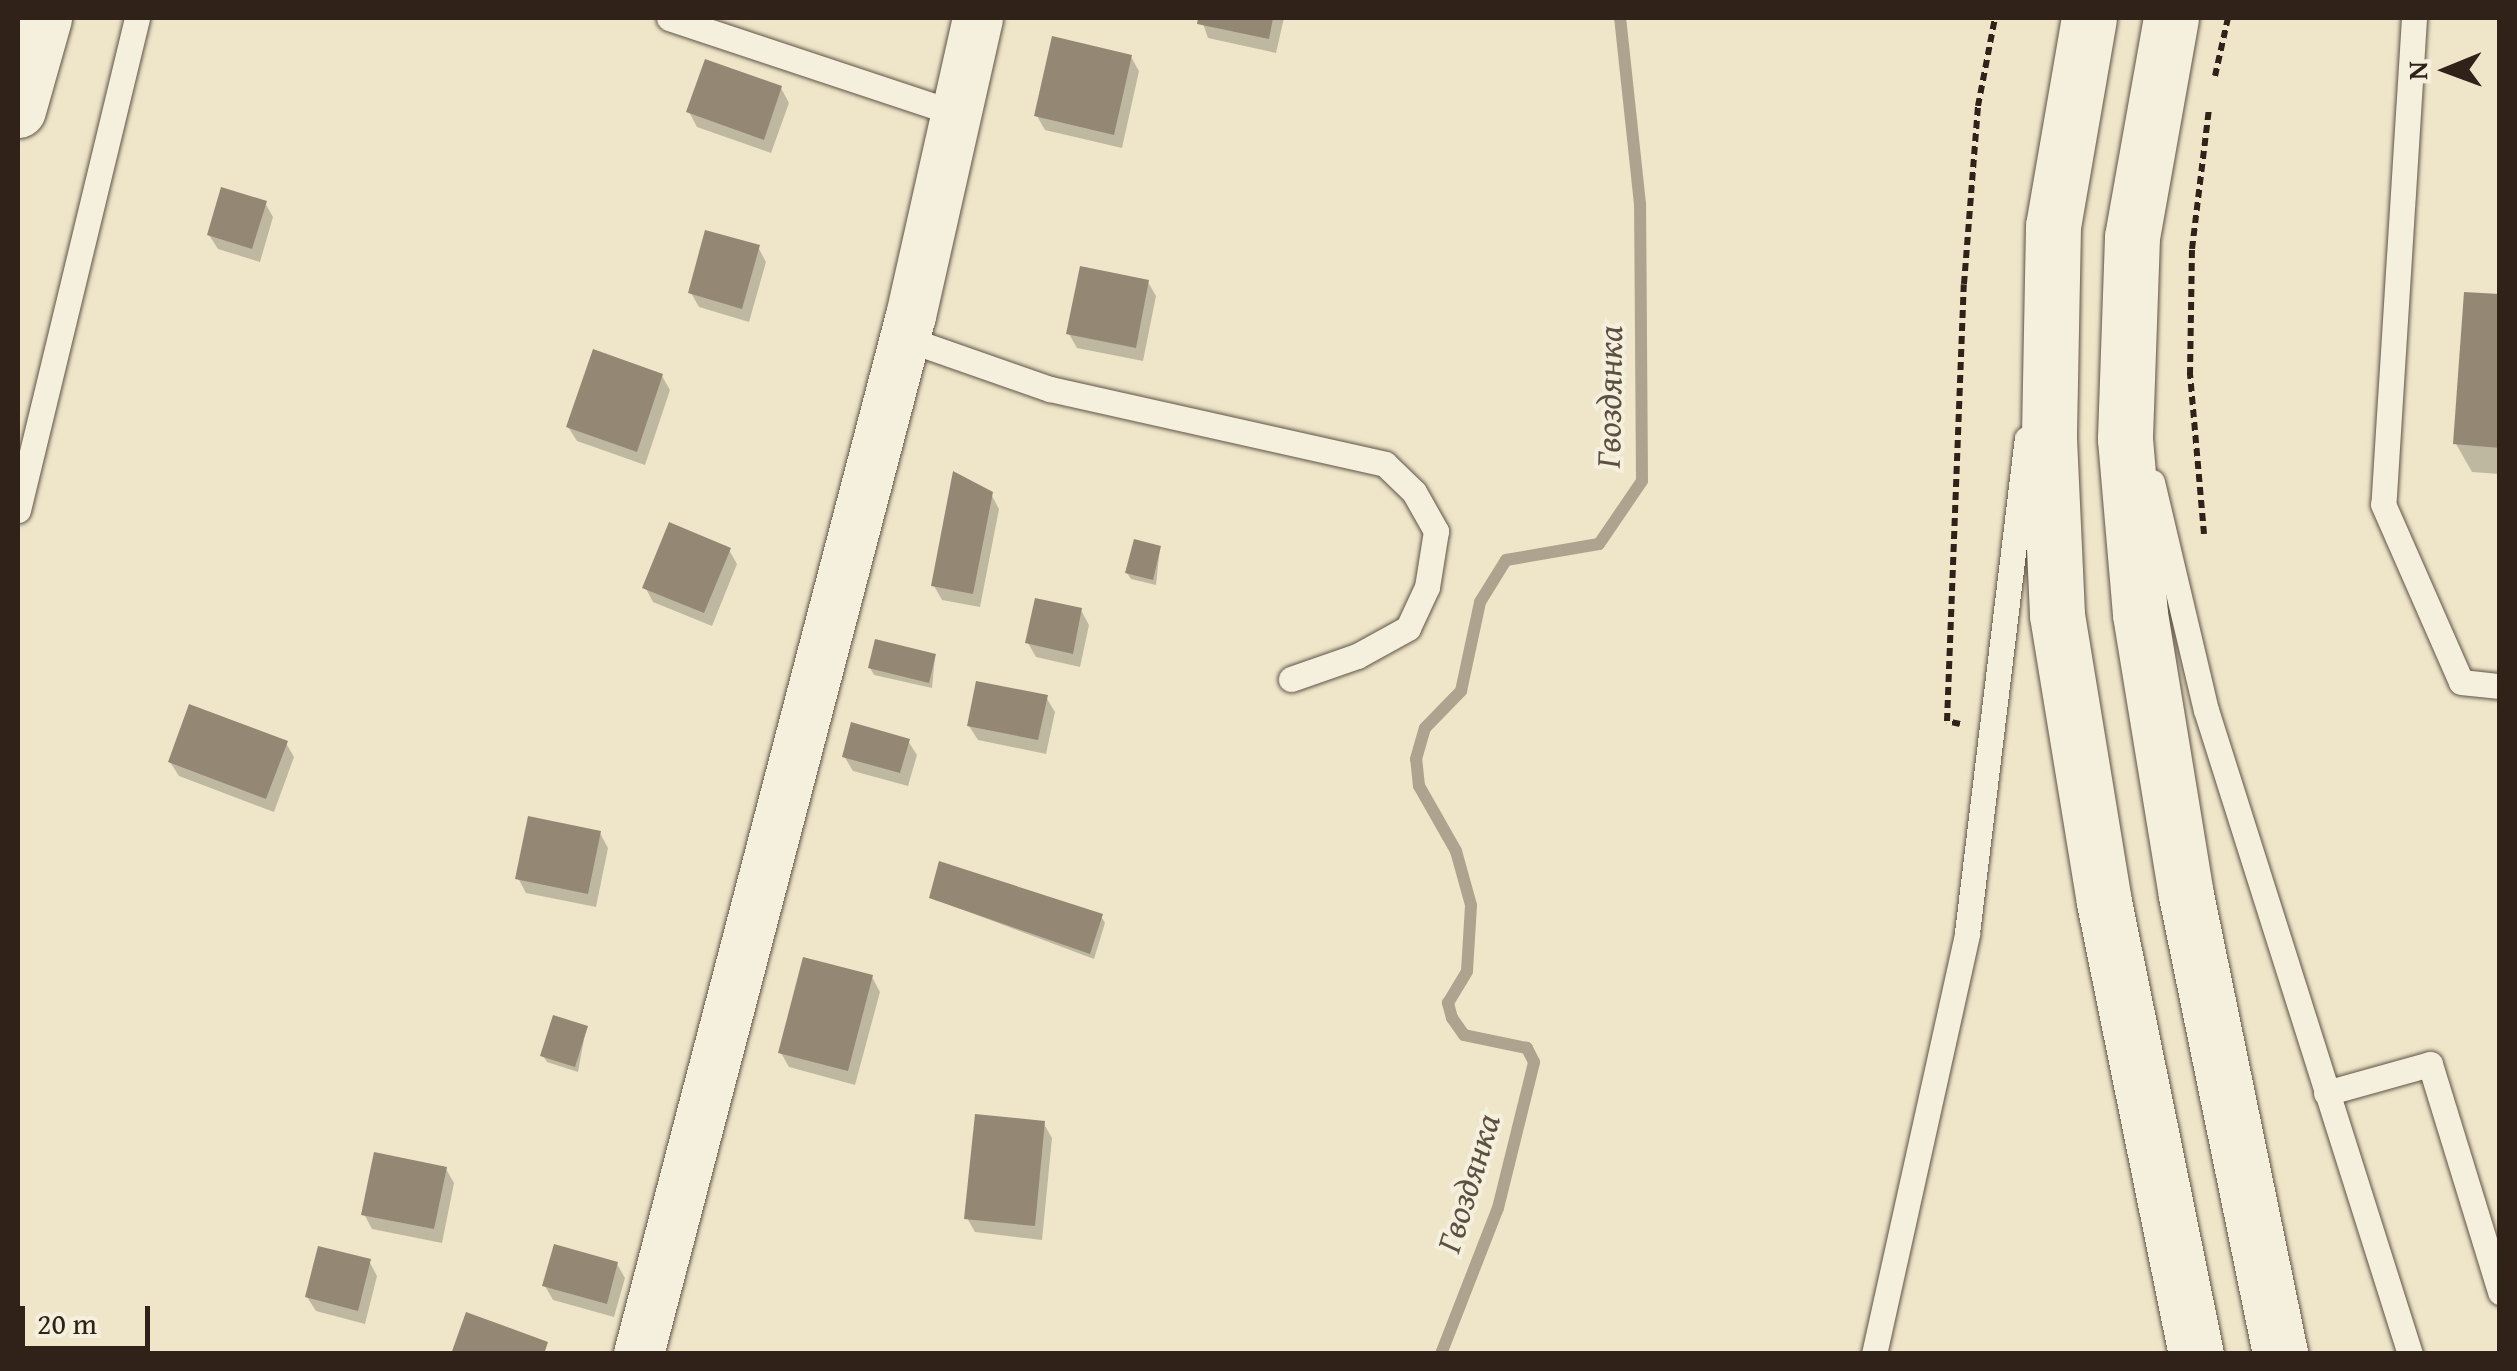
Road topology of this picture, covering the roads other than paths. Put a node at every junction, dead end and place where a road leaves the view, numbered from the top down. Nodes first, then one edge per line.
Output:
1 (44, 18) edge
2 (137, 18) edge
3 (668, 18) edge
4 (978, 18) edge
5 (2089, 18) edge
6 (2171, 18) edge
7 (2414, 18) edge
8 (18, 110) edge
9 (954, 113) junction
10 (2053, 226) junction
11 (904, 338) junction
12 (2128, 346) junction
13 (18, 510) edge
14 (1291, 678) dead end
15 (2500, 686) edge
16 (2326, 1093) junction
17 (2500, 1292) edge
18 (639, 1354) edge
19 (1874, 1354) edge
20 (2196, 1354) edge
21 (2280, 1354) edge
22 (2410, 1354) edge

1 - 8 street
2 - 13 lane
3 - 9 lane
4 - 9 street
5 - 10 street
6 - 12 street
7 - 15 lane
9 - 11 street
10 - 19 lane
10 - 20 street
11 - 14 lane
11 - 18 street
12 - 16 lane
12 - 21 street
16 - 17 lane
16 - 22 lane

